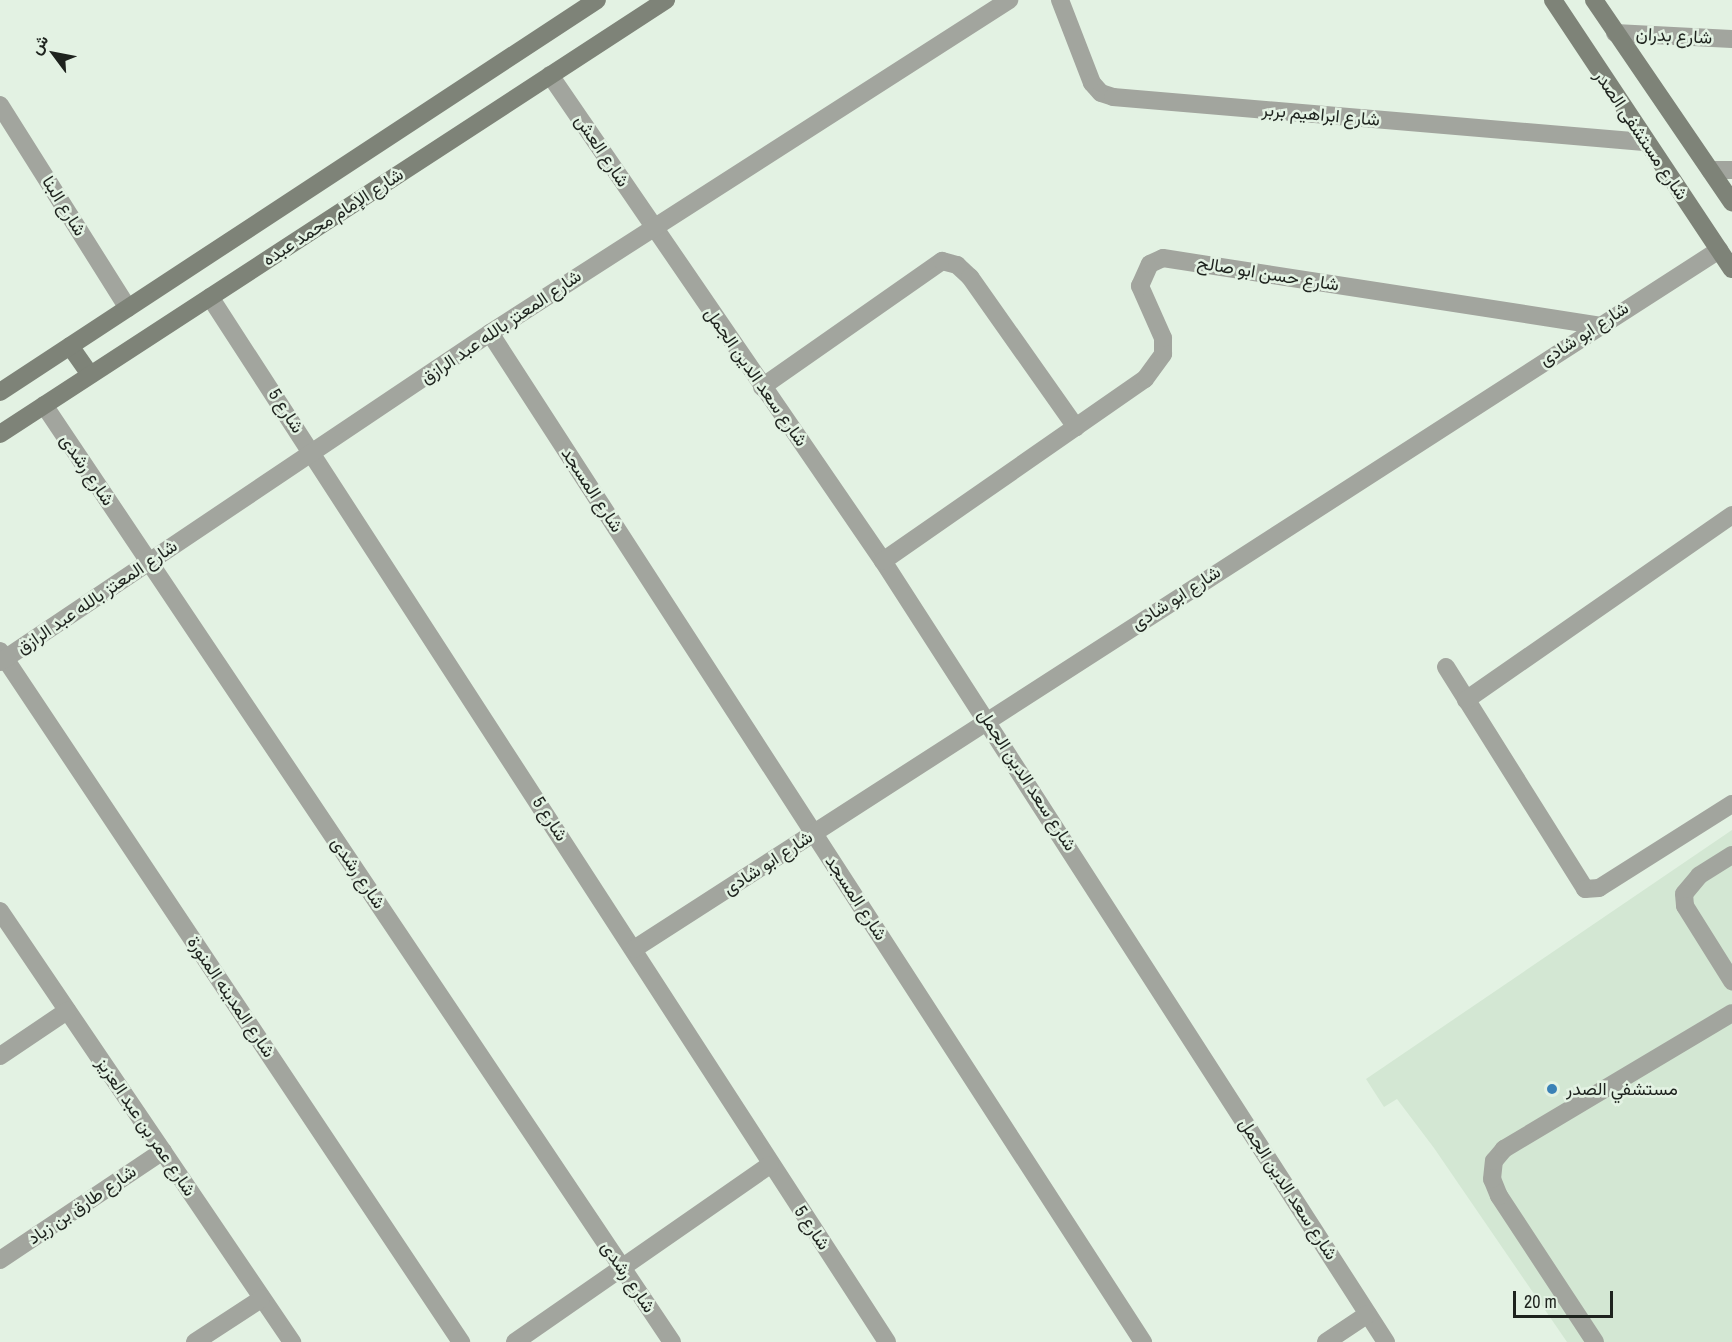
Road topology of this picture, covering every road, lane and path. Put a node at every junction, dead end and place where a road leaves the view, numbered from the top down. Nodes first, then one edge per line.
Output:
1 (597, 0) edge
2 (666, 0) edge
3 (1009, 0) edge
4 (1060, 0) edge
5 (1553, 0) edge
6 (1594, 0) edge
7 (1615, 33) junction
8 (1732, 39) edge
9 (550, 75) junction
10 (0, 105) edge
11 (1644, 142) junction
12 (1710, 170) junction
13 (1732, 170) edge
14 (1732, 202) edge
15 (653, 227) junction
16 (1719, 250) junction
17 (1732, 269) edge
18 (210, 297) junction
19 (128, 308) junction
20 (1598, 325) junction
21 (490, 333) junction
22 (70, 346) junction
23 (90, 375) junction
24 (762, 387) junction
25 (0, 392) edge
26 (44, 405) junction
27 (1076, 427) junction
28 (0, 434) edge
29 (313, 453) junction
30 (1732, 515) edge
31 (884, 561) junction
32 (149, 562) junction
33 (2, 658) edge
34 (1446, 668) dead end
35 (1466, 700) junction
36 (988, 720) junction
37 (1732, 804) edge
38 (813, 833) junction
39 (1732, 855) edge
40 (0, 911) edge
41 (634, 949) junction
42 (1732, 981) edge
43 (67, 1011) junction
44 (1732, 1013) edge
45 (0, 1056) edge
46 (163, 1151) junction
47 (770, 1165) junction
48 (0, 1260) edge
49 (622, 1268) junction
50 (261, 1299) junction
51 (1368, 1314) junction
52 (195, 1342) edge
53 (292, 1342) edge
54 (461, 1342) edge
55 (515, 1342) edge
56 (672, 1342) edge
57 (887, 1342) edge
58 (1143, 1342) edge
59 (1326, 1342) edge
60 (1386, 1342) edge
61 (1596, 1342) edge

1 - 19 street, شارع الإمام محمد عبده
2 - 9 street, شارع الإمام محمد عبده
3 - 15 street, شارع المعتز بالله عبد الرازق
4 - 11 street, شارع ابراهيم بربر
5 - 11 street, شارع مستشفى الصدر
6 - 7 street, شارع مستشفى الصدر
7 - 8 street, شارع بدران
7 - 12 street, شارع مستشفى الصدر
9 - 15 street, شارع العش
9 - 18 street, شارع الإمام محمد عبده
10 - 19 street, شارع البنا
11 - 16 street, شارع مستشفى الصدر
12 - 13 street
12 - 14 street, شارع مستشفى الصدر
15 - 21 street, شارع المعتز بالله عبد الرازق
15 - 24 street, شارع سعد الدين الجمل
16 - 17 street, شارع مستشفى الصدر
16 - 20 street, شارع ابو شادى
18 - 23 street, شارع الإمام محمد عبده
18 - 29 street, شارع 5
19 - 22 street, شارع الإمام محمد عبده
20 - 27 street, شارع حسن ابو صالح
20 - 36 street, شارع ابو شادى
21 - 29 street, شارع المعتز بالله عبد الرازق
21 - 38 street, شارع المسجد
22 - 23 street
22 - 25 street, شارع الإمام محمد عبده
23 - 26 street, شارع الإمام محمد عبده
24 - 27 street
24 - 31 street, شارع سعد الدين الجمل
26 - 28 street, شارع الإمام محمد عبده
26 - 32 street, شارع رشدى
27 - 31 street, شارع حسن ابو صالح
29 - 32 street, شارع المعتز بالله عبد الرازق
29 - 41 street, شارع 5
30 - 35 street
31 - 36 street, شارع سعد الدين الجمل
32 - 33 street, شارع المعتز بالله عبد الرازق
32 - 49 street, شارع رشدى
33 - 54 street, شارع المدينه المنورة
34 - 35 street
35 - 37 street
36 - 38 street, شارع ابو شادى
36 - 51 street, شارع سعد الدين الجمل
38 - 41 street, شارع ابو شادى
38 - 58 street, شارع المسجد
39 - 42 street
40 - 43 street, شارع عمر بن عبد العزيز
41 - 47 street, شارع 5
43 - 45 street
43 - 46 street, شارع عمر بن عبد العزيز
44 - 61 street
46 - 48 street, شارع طارق بن زياد
46 - 50 street, شارع عمر بن عبد العزيز
47 - 49 street
47 - 57 street, شارع 5
49 - 55 street
49 - 56 street, شارع رشدى
50 - 52 street
50 - 53 street, شارع عمر بن عبد العزيز
51 - 59 street
51 - 60 street, شارع سعد الدين الجمل

